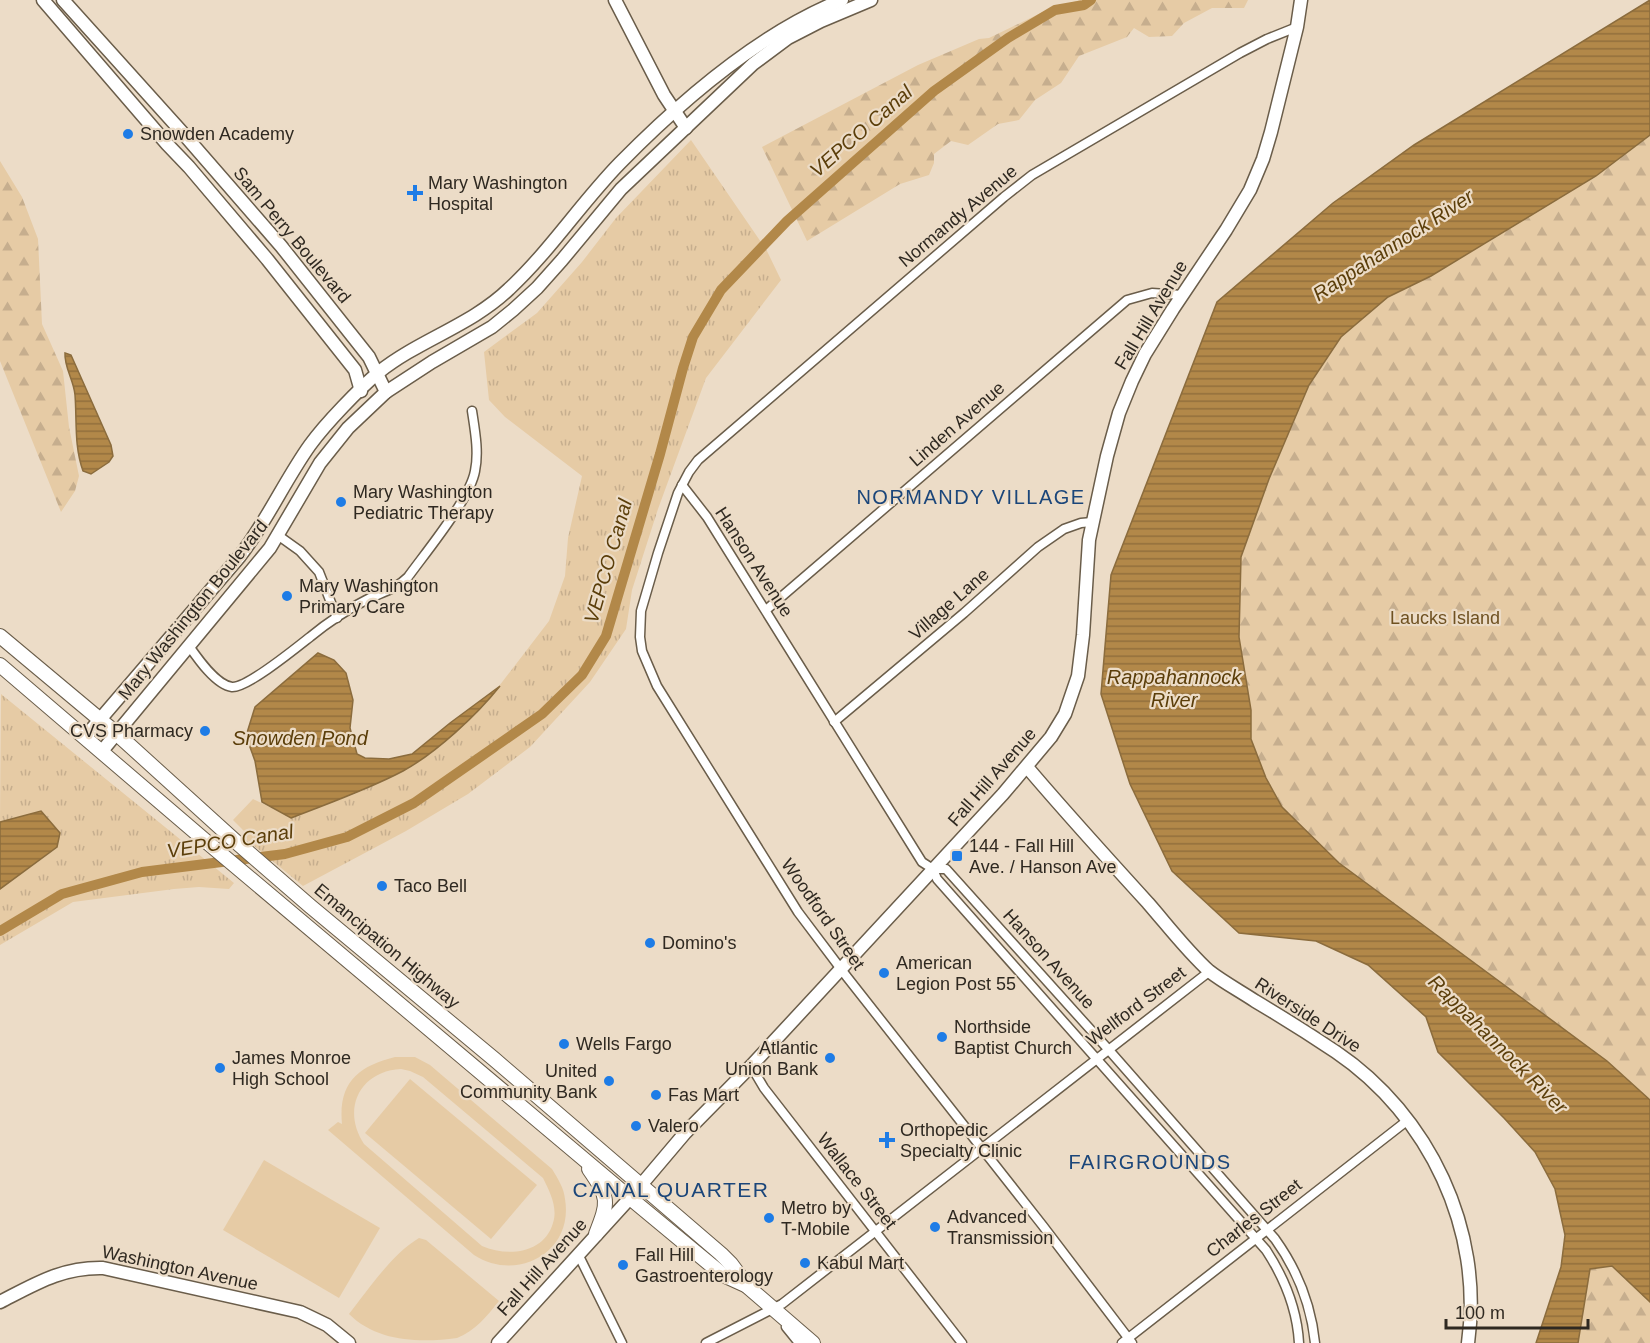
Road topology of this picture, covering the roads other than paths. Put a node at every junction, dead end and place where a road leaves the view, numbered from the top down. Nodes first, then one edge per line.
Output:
1 (43, 0) edge
2 (63, 0) edge
3 (615, 0) edge
4 (842, 0) edge
5 (871, 0) edge
6 (1301, 0) edge
7 (1297, 27) junction
8 (674, 112) junction
9 (686, 128) junction
10 (1182, 295) junction
11 (378, 374) junction
12 (361, 391) junction
13 (386, 392) junction
14 (472, 411) dead end
15 (682, 485) junction
16 (1092, 522) junction
17 (279, 536) junction
18 (766, 610) junction
19 (338, 618) junction
20 (0, 636) edge
21 (189, 646) junction
22 (0, 665) edge
23 (100, 720) junction
24 (834, 722) junction
25 (116, 733) junction
26 (85, 737) junction
27 (102, 751) junction
28 (1027, 767) junction
29 (933, 869) junction
30 (840, 968) junction
31 (1210, 971) junction
32 (1108, 1048) junction
33 (1096, 1058) junction
34 (751, 1065) junction
35 (1408, 1120) junction
36 (982, 1148) junction
37 (577, 1153) junction
38 (639, 1186) junction
39 (630, 1198) junction
40 (1266, 1229) junction
41 (874, 1230) junction
42 (596, 1234) junction
43 (1256, 1238) junction
44 (578, 1254) junction
45 (748, 1287) junction
46 (0, 1302) edge
47 (773, 1309) junction
48 (1128, 1341) edge
49 (349, 1343) edge
50 (498, 1343) edge
51 (622, 1343) edge
52 (706, 1343) edge
53 (799, 1343) edge
54 (813, 1343) edge
55 (962, 1343) edge
56 (1299, 1343) edge
57 (1315, 1343) edge
58 (1468, 1343) edge

1 - 12 street, Sam Perry Boulevard
2 - 11 street, Sam Perry Boulevard
3 - 8 street
4 - 8 street, Mary Washington Boulevard
5 - 9 street, Mary Washington Boulevard
6 - 7 street, Fall Hill Avenue
7 - 10 street, Fall Hill Avenue
7 - 15 street, Normandy Avenue
8 - 9 street
8 - 11 street, Mary Washington Boulevard
9 - 13 street, Mary Washington Boulevard
10 - 16 street, Fall Hill Avenue
10 - 18 street, Linden Avenue
11 - 12 street, Mary Washington Boulevard
11 - 13 street, Sam Perry Boulevard
12 - 23 street, Mary Washington Boulevard
13 - 17 street, Mary Washington Boulevard
14 - 19 street
15 - 18 street, Hanson Avenue
15 - 30 street, Woodford Street
16 - 24 street, Village Lane
16 - 28 street, Fall Hill Avenue
17 - 19 street
17 - 21 street, Mary Washington Boulevard
18 - 24 street, Hanson Avenue
19 - 21 street
20 - 23 main road, Emancipation Highway
21 - 25 street, Mary Washington Boulevard
22 - 26 main road, Emancipation Highway
23 - 25 main road, Emancipation Highway
23 - 26 street, Mary Washington Boulevard
24 - 29 street, Hanson Avenue
25 - 27 street, Mary Washington Boulevard
25 - 38 main road, Emancipation Highway
26 - 27 main road, Emancipation Highway
27 - 37 main road, Emancipation Highway
28 - 29 street, Fall Hill Avenue
28 - 31 street, Riverside Drive
29 - 30 street, Fall Hill Avenue
29 - 32 street, Hanson Avenue
29 - 33 street, Hanson Avenue
30 - 34 street, Fall Hill Avenue
30 - 36 street, Woodford Street
31 - 32 street, Wellford Street
31 - 35 street, Riverside Drive
32 - 33 street, Wellford Street
32 - 40 street, Hanson Avenue
33 - 36 street, Wellford Street
33 - 43 street, Hanson Avenue
34 - 38 street, Fall Hill Avenue
34 - 41 street, Wallace Street
35 - 40 street, Charles Street
35 - 58 street, Riverside Drive
36 - 41 street, Wellford Street
36 - 48 street, Woodford Street
37 - 39 main road, Emancipation Highway
37 - 42 main road
38 - 39 street, Fall Hill Avenue
38 - 45 main road, Emancipation Highway
39 - 42 street, Fall Hill Avenue
39 - 45 main road, Emancipation Highway
40 - 43 street, Charles Street
40 - 57 street, Hanson Avenue
41 - 47 street, Wellford Street
41 - 55 street, Wallace Street
42 - 44 street, Fall Hill Avenue
43 - 48 street, Charles Street
43 - 56 street, Hanson Avenue
44 - 50 street, Fall Hill Avenue
44 - 51 street
45 - 47 main road, Emancipation Highway
46 - 49 street, Washington Avenue
47 - 52 street, Wellford Street
47 - 53 street
47 - 54 main road, Emancipation Highway

